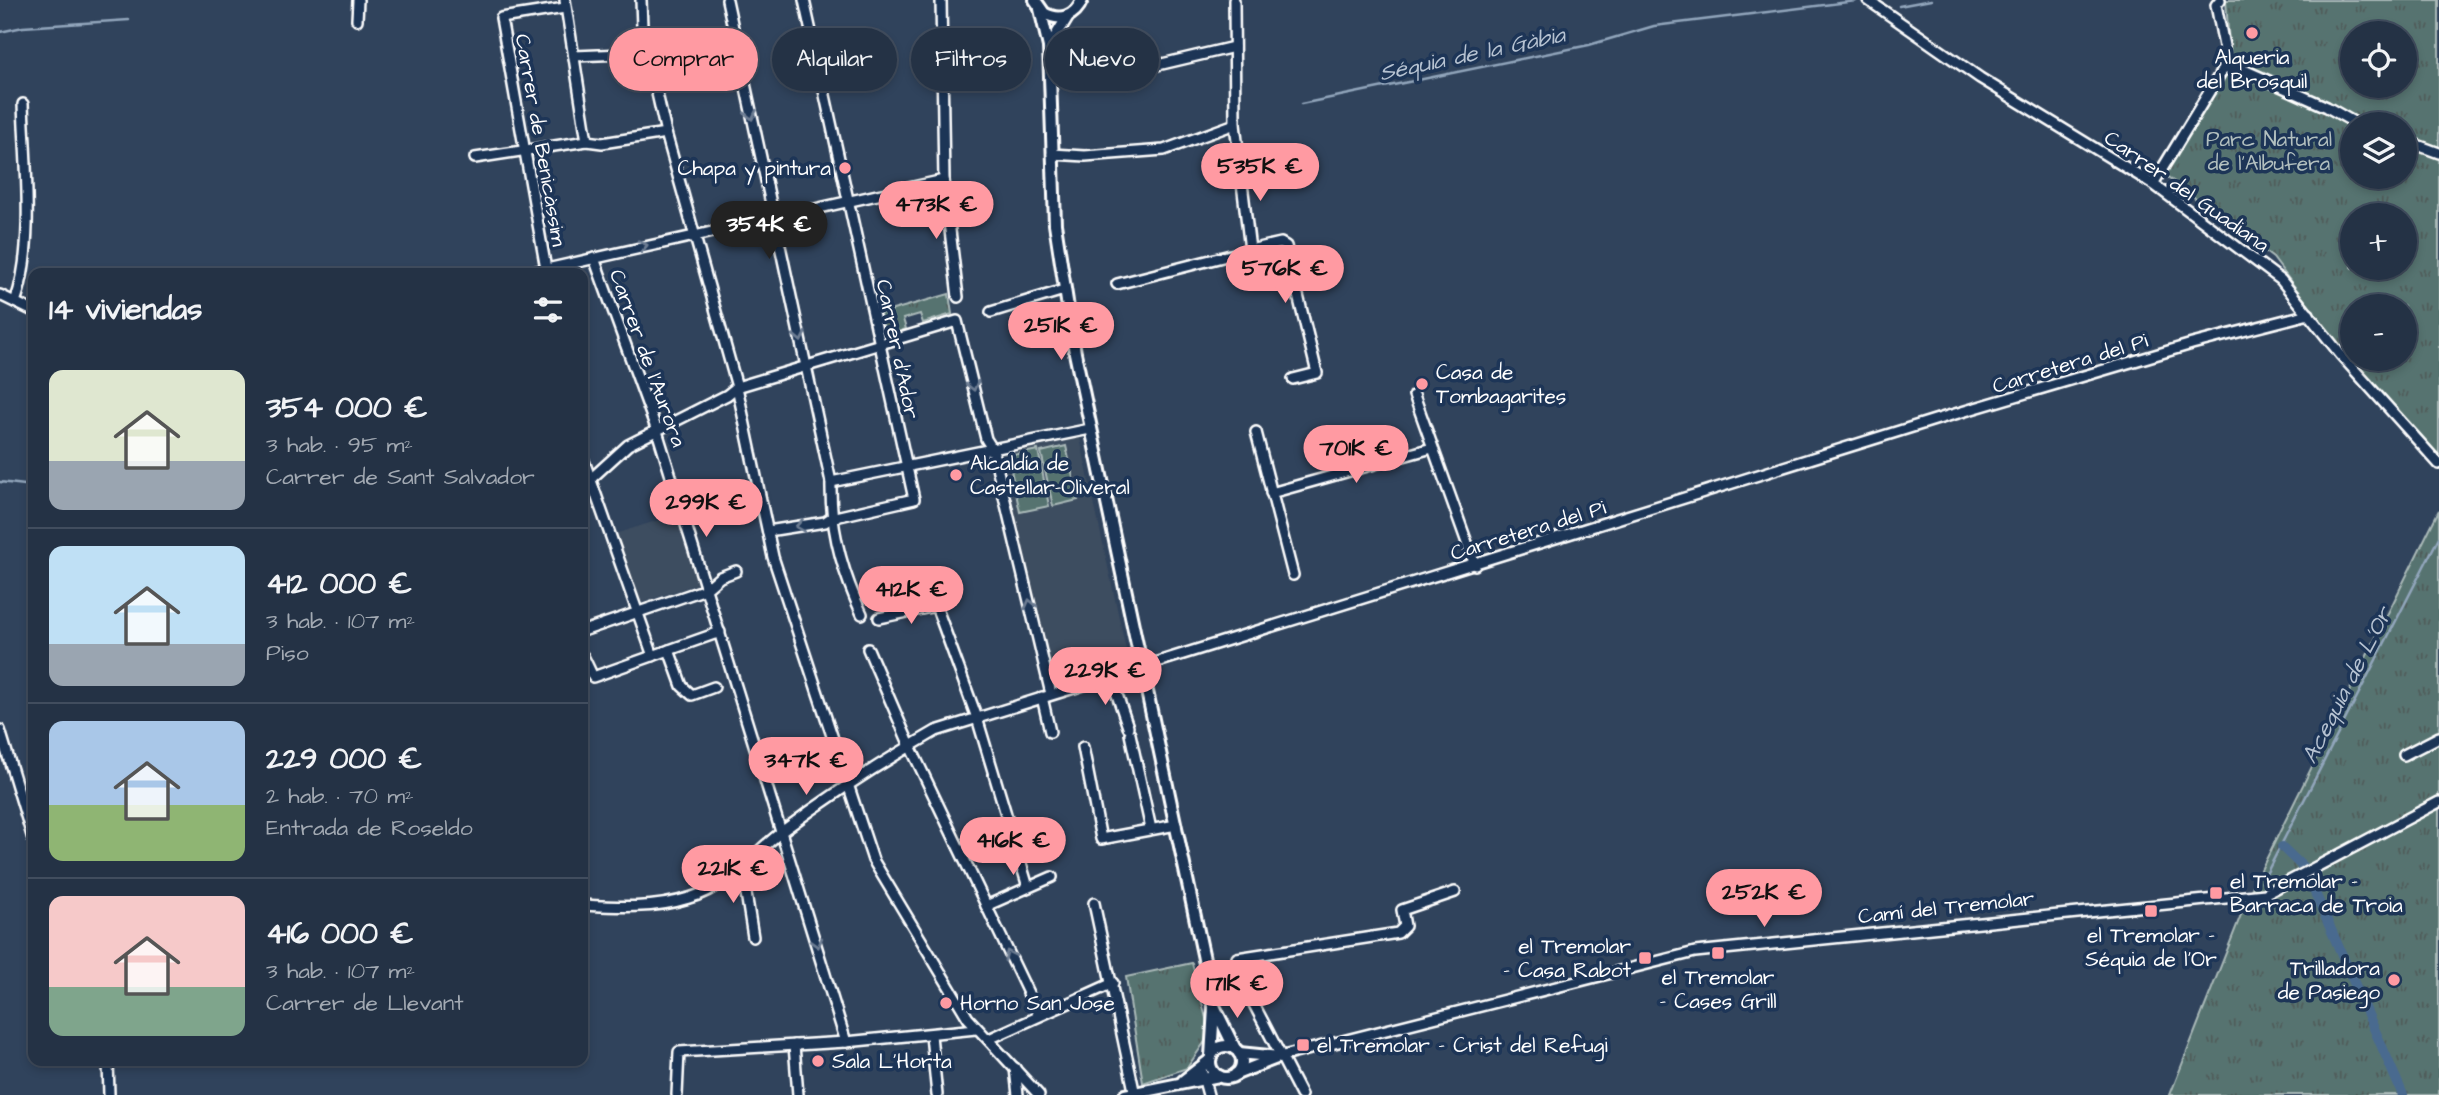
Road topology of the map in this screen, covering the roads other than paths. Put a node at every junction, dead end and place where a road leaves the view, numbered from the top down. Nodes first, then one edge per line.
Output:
1 (358, 0) edge
2 (641, 0) edge
3 (727, 0) edge
4 (804, 0) edge
5 (942, 0) edge
6 (1082, 0) edge
7 (1234, 0) edge
8 (1868, 0) edge
9 (2220, 0) edge
10 (565, 4) edge
11 (1037, 4) edge
12 (1068, 16) junction
13 (357, 20) dead end
14 (642, 28) edge
15 (1061, 28) edge
16 (1045, 33) edge
17 (1234, 47) junction
18 (609, 54) edge
19 (574, 56) junction
20 (1159, 65) edge
21 (2223, 69) junction
22 (657, 91) edge
23 (1050, 91) edge
24 (23, 104) dead end
25 (2340, 114) edge
26 (1235, 124) junction
27 (666, 133) junction
28 (587, 141) junction
29 (2417, 145) edge
30 (525, 151) junction
31 (2439, 153) edge
32 (1052, 154) junction
33 (475, 158) dead end
34 (944, 180) junction
35 (2153, 184) junction
36 (848, 202) junction
37 (774, 216) junction
38 (693, 234) junction
39 (1250, 250) junction
40 (594, 258) junction
41 (546, 268) edge
42 (550, 268) edge
43 (1117, 284) dead end
44 (1064, 290) junction
45 (0, 295) edge
46 (958, 297) dead end
47 (15, 302) junction
48 (28, 308) edge
49 (991, 312) dead end
50 (2309, 314) junction
51 (879, 345) junction
52 (806, 365) junction
53 (1293, 379) dead end
54 (737, 387) junction
55 (1414, 395) dead end
56 (1090, 429) junction
57 (657, 431) junction
58 (1256, 432) dead end
59 (1432, 448) junction
60 (993, 450) junction
61 (2439, 464) edge
62 (906, 468) junction
63 (588, 482) edge
64 (831, 482) junction
65 (588, 486) edge
66 (1271, 493) junction
67 (831, 517) junction
68 (768, 531) junction
69 (1475, 565) junction
70 (736, 571) dead end
71 (1293, 575) dead end
72 (706, 589) junction
73 (638, 612) junction
74 (862, 614) dead end
75 (879, 618) dead end
76 (588, 629) edge
77 (720, 632) junction
78 (868, 649) dead end
79 (669, 650) junction
80 (653, 656) junction
81 (588, 666) edge
82 (1142, 667) junction
83 (1111, 677) junction
84 (714, 687) dead end
85 (1047, 696) junction
86 (977, 718) junction
87 (0, 730) edge
88 (1050, 732) dead end
89 (2439, 737) edge
90 (910, 746) junction
91 (1083, 747) dead end
92 (2404, 755) dead end
93 (847, 786) junction
94 (28, 798) edge
95 (22, 799) junction
96 (2439, 802) edge
97 (28, 821) edge
98 (1176, 825) junction
99 (1151, 829) junction
100 (781, 831) junction
101 (742, 868) junction
102 (1052, 877) dead end
103 (1028, 887) junction
104 (1455, 892) dead end
105 (1094, 903) dead end
106 (588, 905) edge
107 (986, 906) junction
108 (753, 937) dead end
109 (1113, 983) junction
110 (1214, 1006) junction
111 (1039, 1016) junction
112 (976, 1029) junction
113 (931, 1035) junction
114 (989, 1039) junction
115 (846, 1042) junction
116 (794, 1045) junction
117 (1237, 1051) junction
118 (1279, 1057) junction
119 (1211, 1058) junction
120 (108, 1066) edge
121 (1015, 1066) junction
122 (1201, 1068) junction
123 (1236, 1074) junction
124 (1219, 1076) junction
125 (1181, 1083) junction
126 (1206, 1087) edge
127 (1131, 1094) edge
128 (109, 1095) edge
129 (677, 1095) edge
130 (798, 1095) edge
131 (937, 1095) edge
132 (1018, 1095) edge
133 (1039, 1095) edge
134 (1301, 1095) edge

1 - 13 street
2 - 14 street
3 -> 37 street
4 - 36 street, Carrer d'Ador
5 - 34 street
6 - 12 street
7 - 17 street
8 - 35 street, Carrer del Guadiana
9 - 21 street
10 - 19 street
10 - 30 street, Carrer de Benicàssim
11 - 12 street
11 - 16 street
12 - 15 street
17 - 20 street
17 - 26 street
18 - 19 street
19 - 28 street
21 - 25 street
21 - 35 street
22 - 27 street
23 - 32 street
24 - 47 street
26 - 32 street
26 - 39 street
27 - 28 street
27 - 38 street
28 - 30 street
29 - 31 street
30 - 33 street
30 - 41 street, Carrer de Benicàssim
32 - 44 street
34 - 36 street
34 - 46 street
35 - 50 street, Carrer del Guadiana
36 - 37 street
36 - 51 street, Carrer d'Ador
37 - 38 street
37 -> 52 street
40 -> 38 street
38 - 54 street
39 - 43 street
39 - 53 street
40 - 42 street
40 - 57 street, Carrer de l'Aurora
44 - 49 street
44 - 56 street
45 - 47 street
47 - 48 street
50 - 61 street, Carrer del Guadiana
50 - 69 street, Carretera del Pi
51 - 52 street
51 -> 60 street
51 - 62 street, Carrer d'Ador
52 - 54 street
52 - 64 street
54 - 57 street
54 - 68 street
55 - 59 street
56 - 60 street
56 - 82 street
57 - 63 street
57 - 72 street, Carrer de l'Aurora
58 - 66 street
59 - 66 street
59 - 69 street
60 - 62 street
85 -> 60 street
62 - 64 street
62 - 67 street, Carrer d'Ador
64 - 67 street
65 - 73 street
66 - 71 street
67 -> 68 street
67 - 74 street
68 - 93 street
69 - 82 street, Carretera del Pi
70 - 72 street
72 - 73 street
72 - 77 street, Carrer de l'Aurora
73 - 76 street
73 - 80 street
75 - 86 street
77 - 79 street
77 - 100 street, Carrer de l'Aurora
78 - 90 street
79 - 80 street
79 - 84 street
80 - 81 street
82 - 83 street, Carretera del Pi
82 - 98 street
83 - 85 street, Carretera del Pi
83 - 99 street
85 - 86 street, Carretera del Pi
85 - 88 street
86 - 90 street, Carretera del Pi
86 - 103 street
87 - 95 street
89 - 92 street
90 - 93 street, Carretera del Pi
90 - 107 street
91 - 99 street
93 - 100 street, Carretera del Pi
93 - 112 street
94 - 95 street
95 - 97 street
96 - 118 street, Camí del Tremolar
98 - 99 street
98 - 110 street
100 - 101 street, Carretera del Pi
100 -> 115 street, Carrer de l'Aurora
101 - 106 street, Carretera del Pi
101 - 108 street
102 - 103 street
103 - 107 street
104 - 118 street
105 - 109 street
111 -> 107 street
109 - 111 street
109 - 127 street
110 - 117 street
110 - 119 street
111 - 114 street
112 - 113 street
112 - 114 street
113 - 115 street
113 - 131 street
114 - 121 street
115 - 116 street
116 - 129 street
116 - 130 street
117 - 118 street, Camí del Tremolar
117 - 119 street
117 - 123 street
118 - 123 street, Camí del Tremolar
118 - 134 street
119 - 122 street
119 - 124 street
120 - 128 street
121 - 132 street
121 - 133 street
122 - 125 street
122 - 126 street
123 - 124 street
124 - 126 street
125 - 126 street
125 - 127 street

